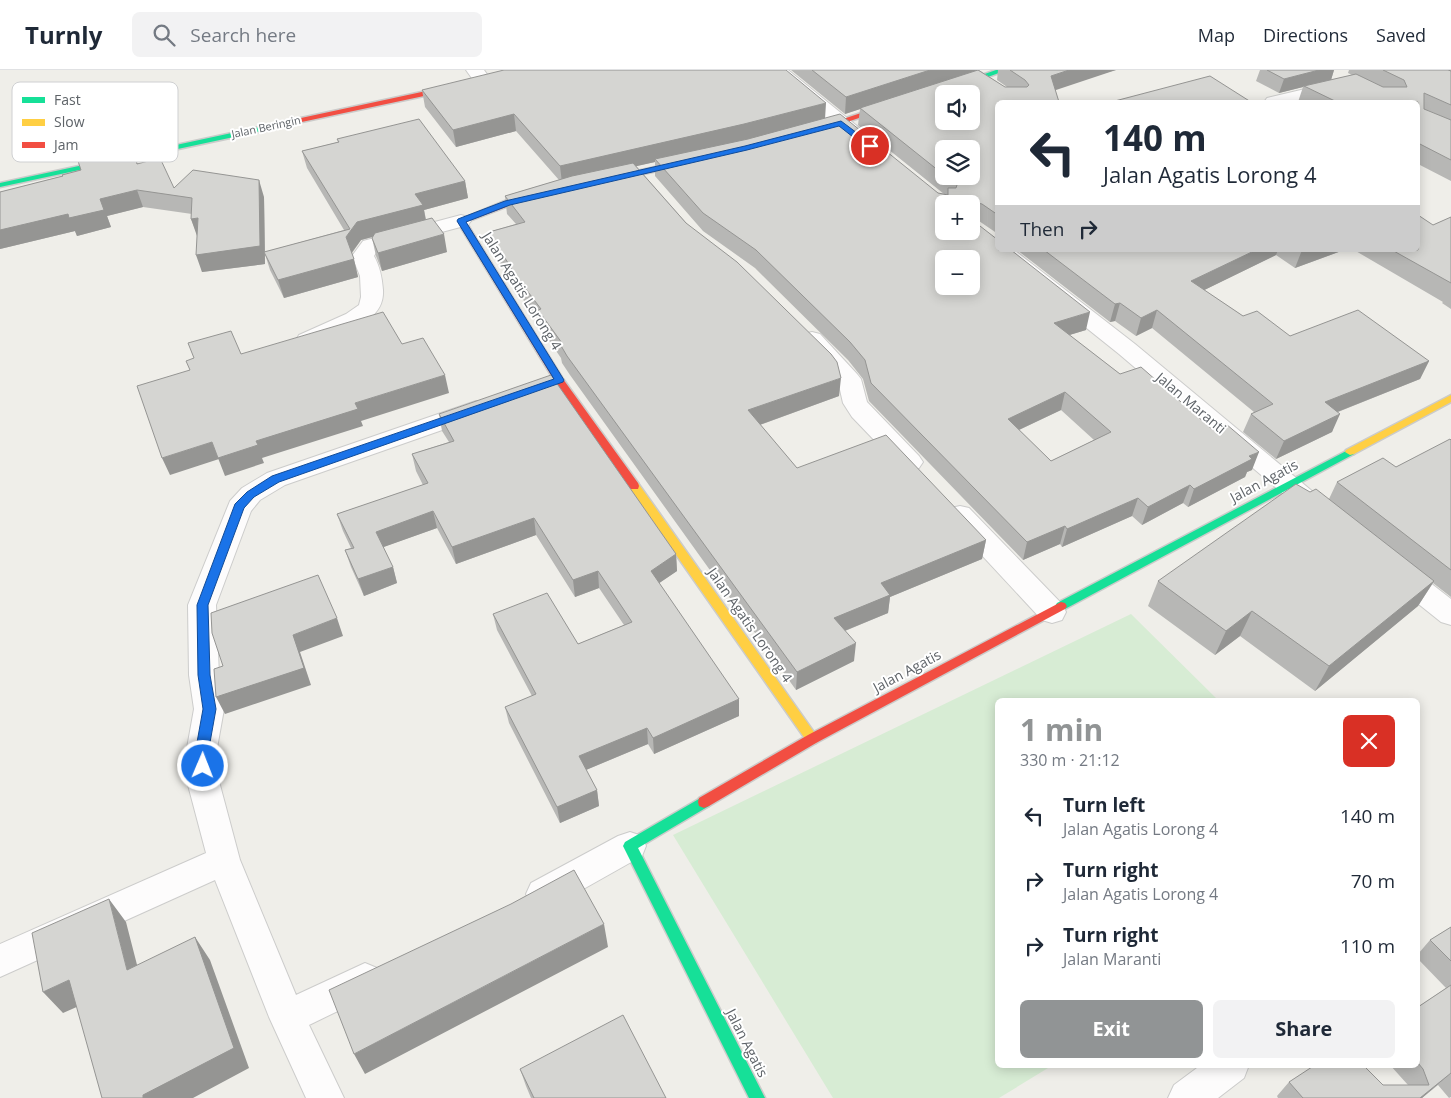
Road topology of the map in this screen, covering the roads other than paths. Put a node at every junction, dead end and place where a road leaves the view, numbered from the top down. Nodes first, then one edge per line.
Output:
1 (531, 70) edge
2 (777, 70) edge
3 (1003, 70) edge
4 (1327, 70) edge
5 (478, 75) edge
6 (972, 85) edge
7 (1281, 100) edge
8 (905, 102) edge
9 (841, 123) junction
10 (803, 133) edge
11 (178, 144) edge
12 (878, 152) edge
13 (700, 159) edge
14 (100, 162) edge
15 (640, 173) junction
16 (596, 182) edge
17 (0, 185) edge
18 (551, 192) edge
19 (658, 194) edge
20 (461, 221) junction
21 (1003, 252) edge
22 (799, 327) edge
23 (297, 348) edge
24 (1451, 398) edge
25 (495, 402) edge
26 (922, 475) edge
27 (1288, 485) junction
28 (942, 496) edge
29 (1327, 516) edge
30 (1381, 559) edge
31 (1052, 612) junction
32 (1451, 614) edge
33 (812, 739) junction
34 (630, 846) junction
35 (224, 860) junction
36 (519, 907) edge
37 (0, 961) edge
38 (395, 967) edge
39 (287, 1017) junction
40 (1227, 1068) edge
41 (325, 1098) edge
42 (758, 1098) edge
43 (1187, 1098) edge

1 - 5 street, Jalan Beringin
2 - 9 street
3 - 6 street
4 - 7 street
5 - 11 street, Jalan Beringin
8 - 9 street
9 - 10 street
9 - 12 street
13 - 15 street
14 - 17 street, Jalan Beringin
15 - 16 street
15 - 19 street
18 - 20 street, Jalan Agatis Lorong 4
20 - 23 street
20 - 33 street, Jalan Agatis Lorong 4
21 - 27 street, Jalan Maranti
22 - 26 street
24 - 27 street, Jalan Agatis
25 - 35 street
27 - 29 street, Jalan Maranti
27 - 31 street, Jalan Agatis
28 - 31 street
30 - 32 street
31 - 33 street, Jalan Agatis
33 - 34 street, Jalan Agatis
34 - 36 street
34 - 42 street, Jalan Agatis
35 - 37 street
35 - 39 street
38 - 39 street
39 - 41 street
40 - 43 street

